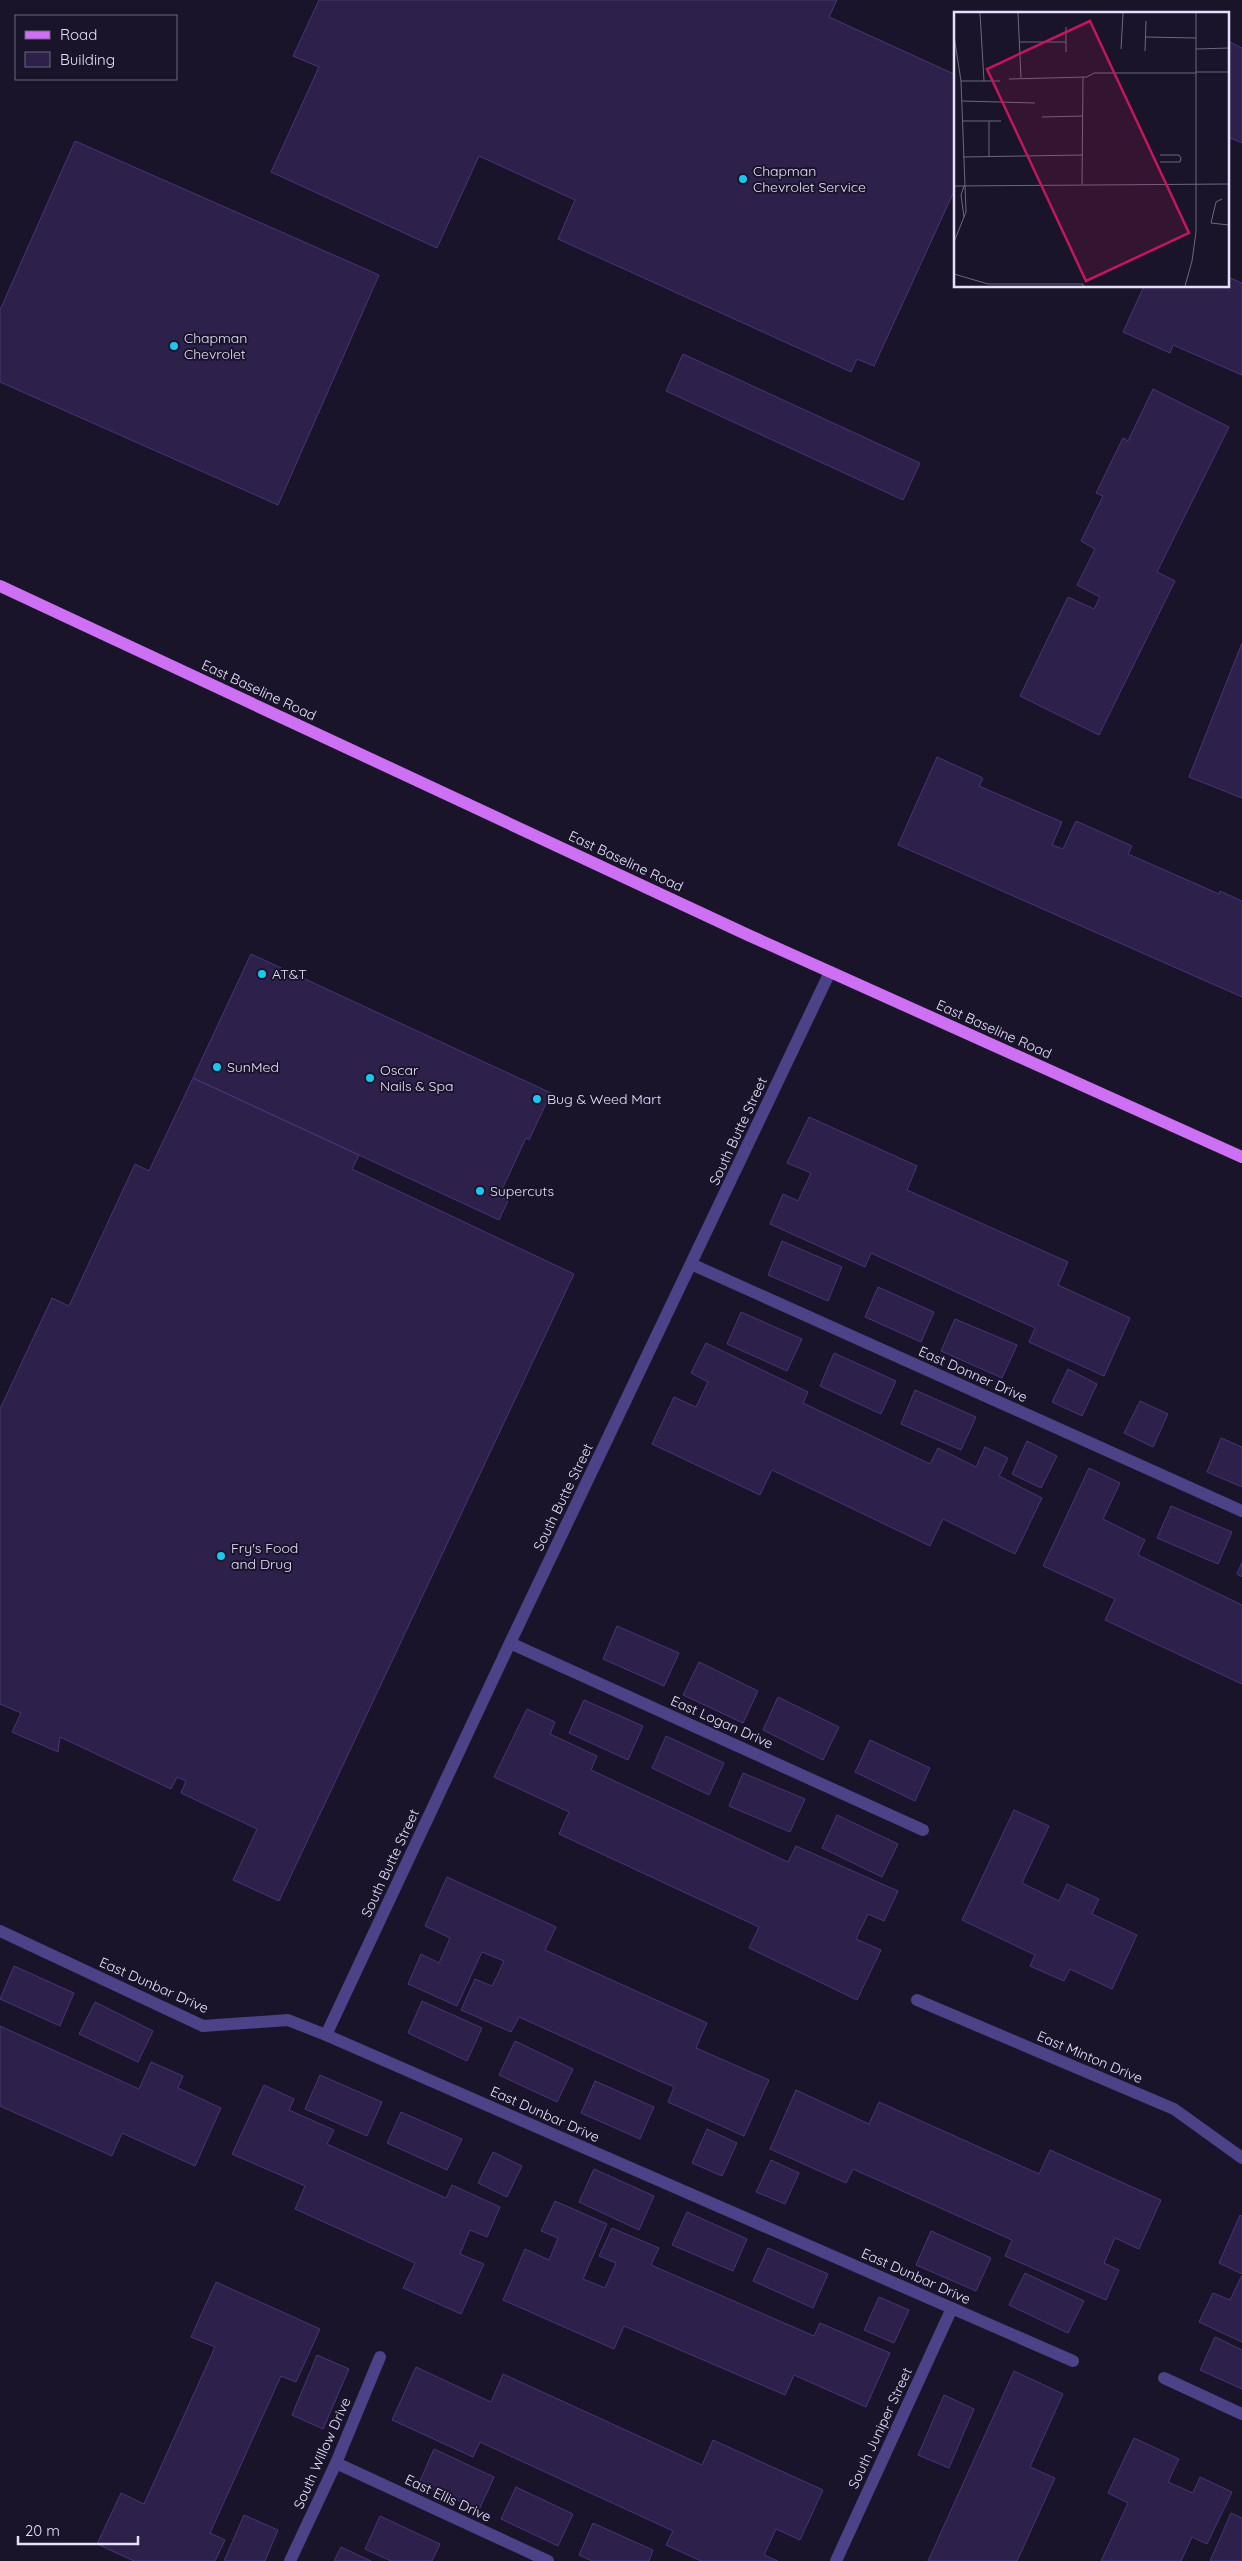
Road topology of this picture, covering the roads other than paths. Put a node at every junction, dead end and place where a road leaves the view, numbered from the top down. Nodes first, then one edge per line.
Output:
1 (0, 586) edge
2 (830, 972) junction
3 (1242, 1157) edge
4 (691, 1264) junction
5 (1242, 1511) edge
6 (510, 1643) junction
7 (923, 1830) dead end
8 (0, 1931) edge
9 (918, 2000) dead end
10 (326, 2035) junction
11 (1242, 2158) edge
12 (952, 2308) junction
13 (380, 2357) dead end
14 (1073, 2361) dead end
15 (1164, 2378) dead end
16 (1242, 2414) edge
17 (336, 2463) junction
18 (290, 2561) edge
19 (548, 2561) edge
20 (836, 2561) edge

1 - 2 main road, East Baseline Road
2 - 3 main road, East Baseline Road
2 - 4 street, South Butte Street
4 - 5 street, East Donner Drive
4 - 6 street, South Butte Street
6 - 7 street, East Logan Drive
6 - 10 street, South Butte Street
8 - 10 street, East Dunbar Drive
9 - 11 street, East Minton Drive
10 - 12 street, East Dunbar Drive
12 - 14 street, East Dunbar Drive
12 - 20 street, South Juniper Street
13 - 17 street, South Willow Drive
15 - 16 street
17 - 18 street, South Willow Drive
17 - 19 street, East Ellis Drive

